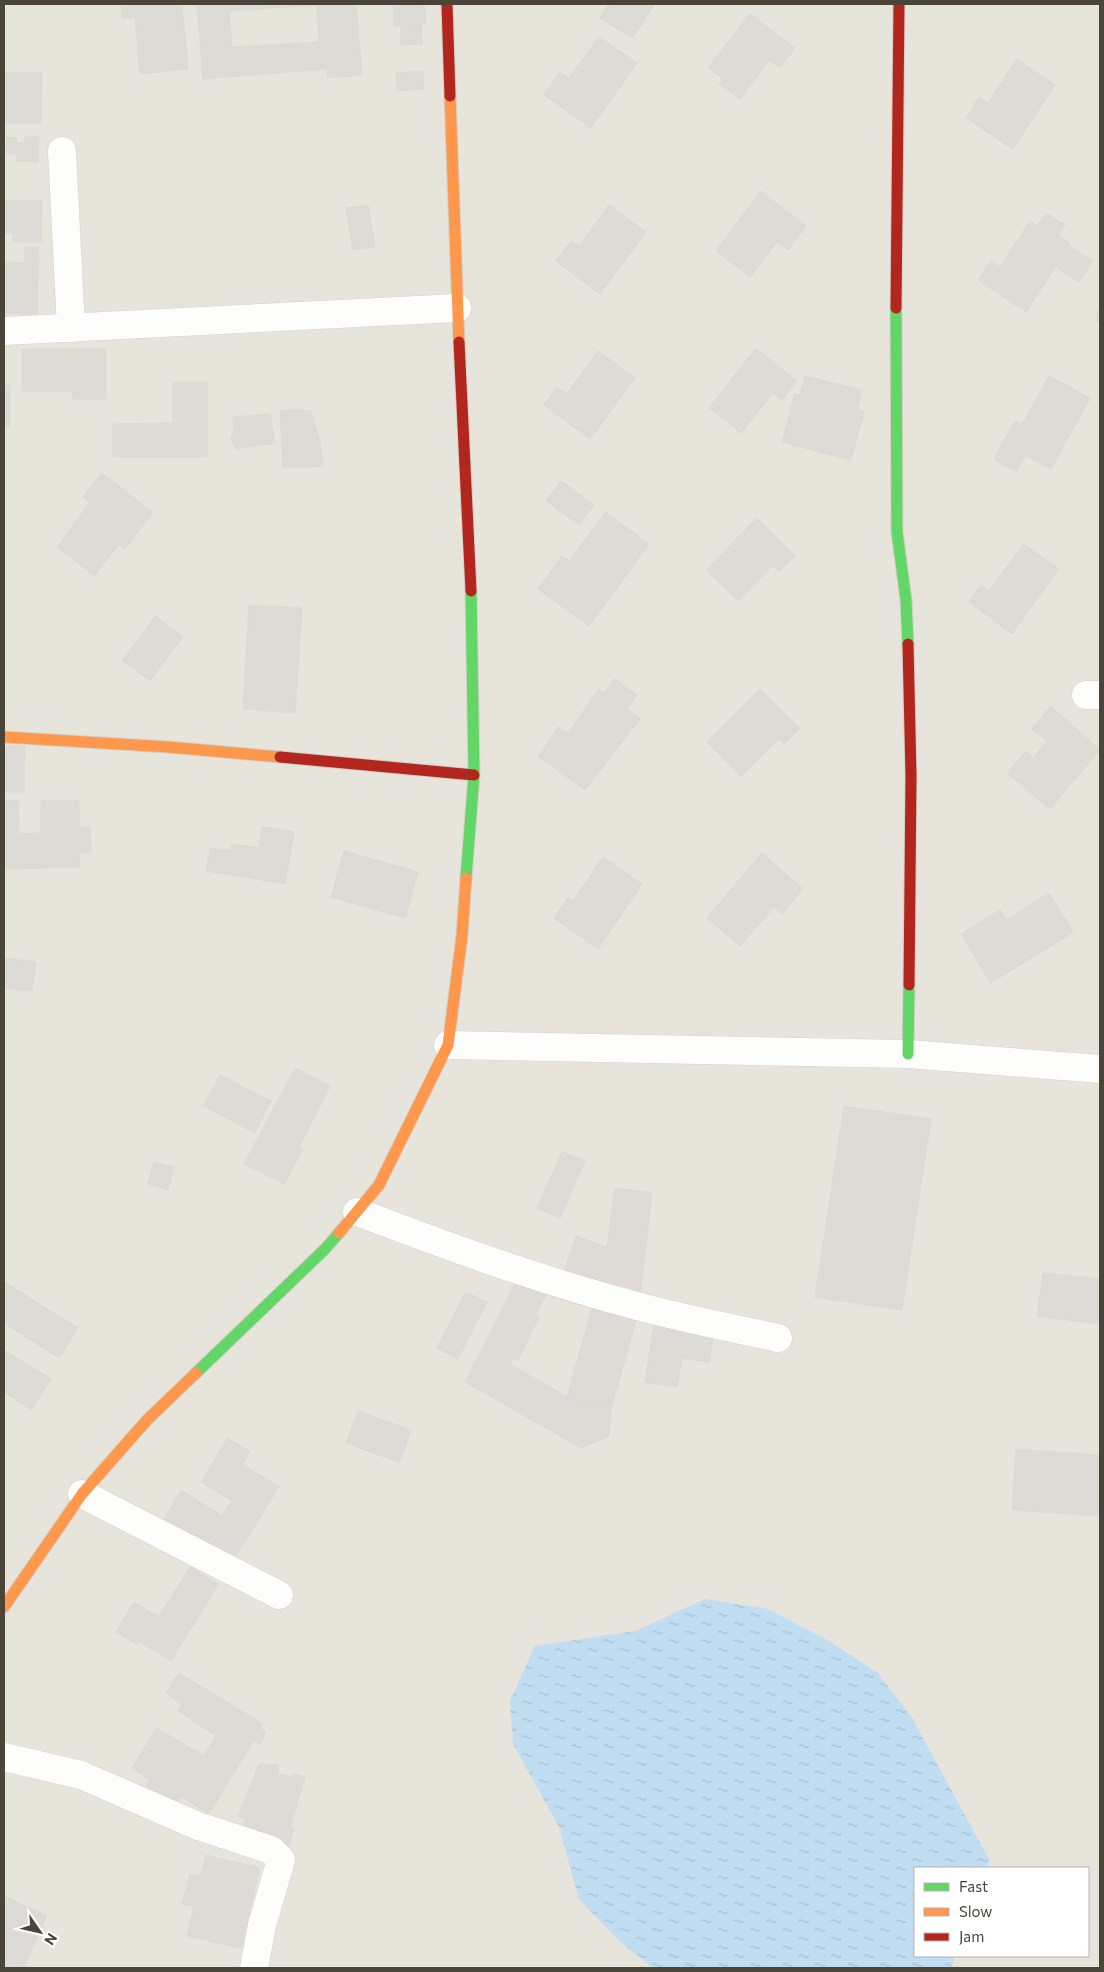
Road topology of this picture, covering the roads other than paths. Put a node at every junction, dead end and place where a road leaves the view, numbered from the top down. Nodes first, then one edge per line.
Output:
1 (447, 4) edge
2 (899, 4) edge
3 (62, 151) dead end
4 (457, 308) junction
5 (71, 328) junction
6 (4, 331) edge
7 (4, 737) edge
8 (474, 775) junction
9 (448, 1044) junction
10 (908, 1054) junction
11 (1100, 1069) edge
12 (357, 1212) junction
13 (778, 1338) dead end
14 (82, 1494) junction
15 (279, 1595) dead end
16 (4, 1607) edge
17 (4, 1756) edge
18 (254, 1968) edge

1 - 4 street
2 - 10 street
3 - 5 street
4 - 5 street
4 - 8 street
5 - 6 street
7 - 8 street
8 - 9 street
9 - 10 street
9 - 12 street
10 - 11 street
12 - 13 street
12 - 14 street
14 - 15 street
14 - 16 street
17 - 18 street

